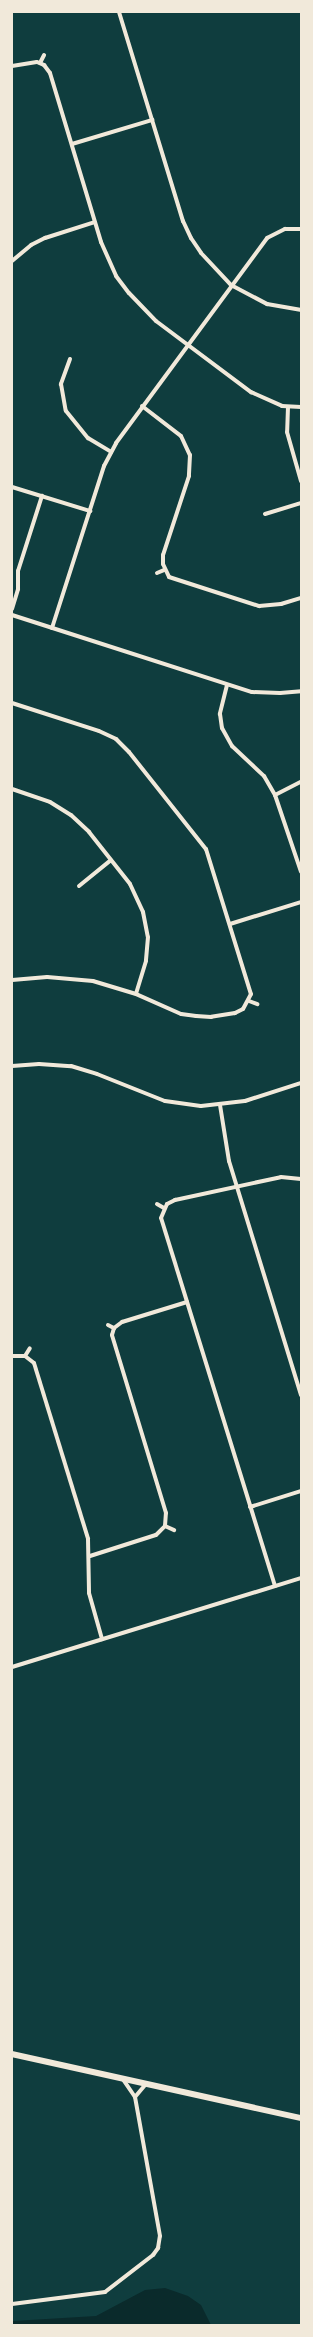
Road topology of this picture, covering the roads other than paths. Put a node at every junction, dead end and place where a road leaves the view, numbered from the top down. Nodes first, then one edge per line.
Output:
1 (119, 12) edge
2 (44, 55) dead end
3 (40, 63) junction
4 (12, 66) edge
5 (152, 120) junction
6 (72, 144) junction
7 (95, 222) junction
8 (301, 229) edge
9 (12, 261) edge
10 (231, 285) junction
11 (301, 310) edge
12 (187, 345) junction
13 (70, 359) dead end
14 (142, 406) junction
15 (288, 407) junction
16 (301, 407) edge
17 (110, 452) junction
18 (301, 480) edge
19 (12, 487) edge
20 (42, 496) junction
21 (301, 503) edge
22 (90, 511) junction
23 (265, 514) dead end
24 (164, 570) junction
25 (157, 573) dead end
26 (301, 598) edge
27 (12, 609) edge
28 (12, 615) edge
29 (52, 628) junction
30 (227, 685) junction
31 (301, 691) edge
32 (12, 703) edge
33 (301, 782) edge
34 (12, 789) edge
35 (275, 795) junction
36 (111, 860) junction
37 (301, 872) edge
38 (79, 886) dead end
39 (301, 902) edge
40 (230, 924) junction
41 (12, 974) edge
42 (12, 980) edge
43 (136, 994) junction
44 (249, 1001) junction
45 (257, 1004) dead end
46 (12, 1066) edge
47 (301, 1084) edge
48 (220, 1105) junction
49 (301, 1178) edge
50 (236, 1186) junction
51 (157, 1204) dead end
52 (163, 1209) junction
53 (187, 1302) junction
54 (108, 1325) dead end
55 (114, 1328) junction
56 (30, 1348) dead end
57 (12, 1356) edge
58 (25, 1356) junction
59 (301, 1395) edge
60 (301, 1491) edge
61 (250, 1507) junction
62 (165, 1526) junction
63 (174, 1530) dead end
64 (90, 1556) junction
65 (301, 1578) edge
66 (275, 1586) junction
67 (102, 1639) junction
68 (12, 1667) edge
69 (12, 2054) edge
70 (123, 2078) junction
71 (146, 2084) junction
72 (135, 2097) junction
73 (301, 2118) edge
74 (12, 2304) edge

1 - 5 street
2 - 3 street
3 - 4 street
3 - 6 street
5 - 6 street
5 - 10 street
6 - 7 street
7 - 9 street
7 - 12 street
8 - 10 street
10 - 11 street
10 - 12 street
12 - 14 street
12 - 15 street
13 - 17 street
14 - 17 street
14 - 24 street
15 - 16 street
15 - 18 street
17 - 22 street
19 - 20 street
20 - 22 street
20 - 27 street
21 - 23 street
22 - 29 street
24 - 25 street
24 - 26 street
28 - 29 street
29 - 30 street
30 - 31 street
30 - 35 street
32 - 40 street
33 - 35 street
34 - 36 street
35 - 37 street
36 - 38 street
36 - 43 street
39 - 40 street
40 - 44 street
41 - 42 street
42 - 43 street
43 - 44 street
44 - 45 street
46 - 48 street
47 - 48 street
48 - 50 street
49 - 50 street
50 - 52 street
50 - 59 street
51 - 52 street
52 - 53 street
53 - 55 street
53 - 61 street
54 - 55 street
55 - 62 street
56 - 58 street
57 - 58 street
58 - 64 street
60 - 61 street
61 - 66 street
62 - 63 street
62 - 64 street
64 - 67 street
65 - 66 street
66 - 67 street
67 - 68 street
69 - 70 main road
70 - 71 main road
70 - 72 street
71 - 72 street
71 - 73 main road
72 - 74 street

